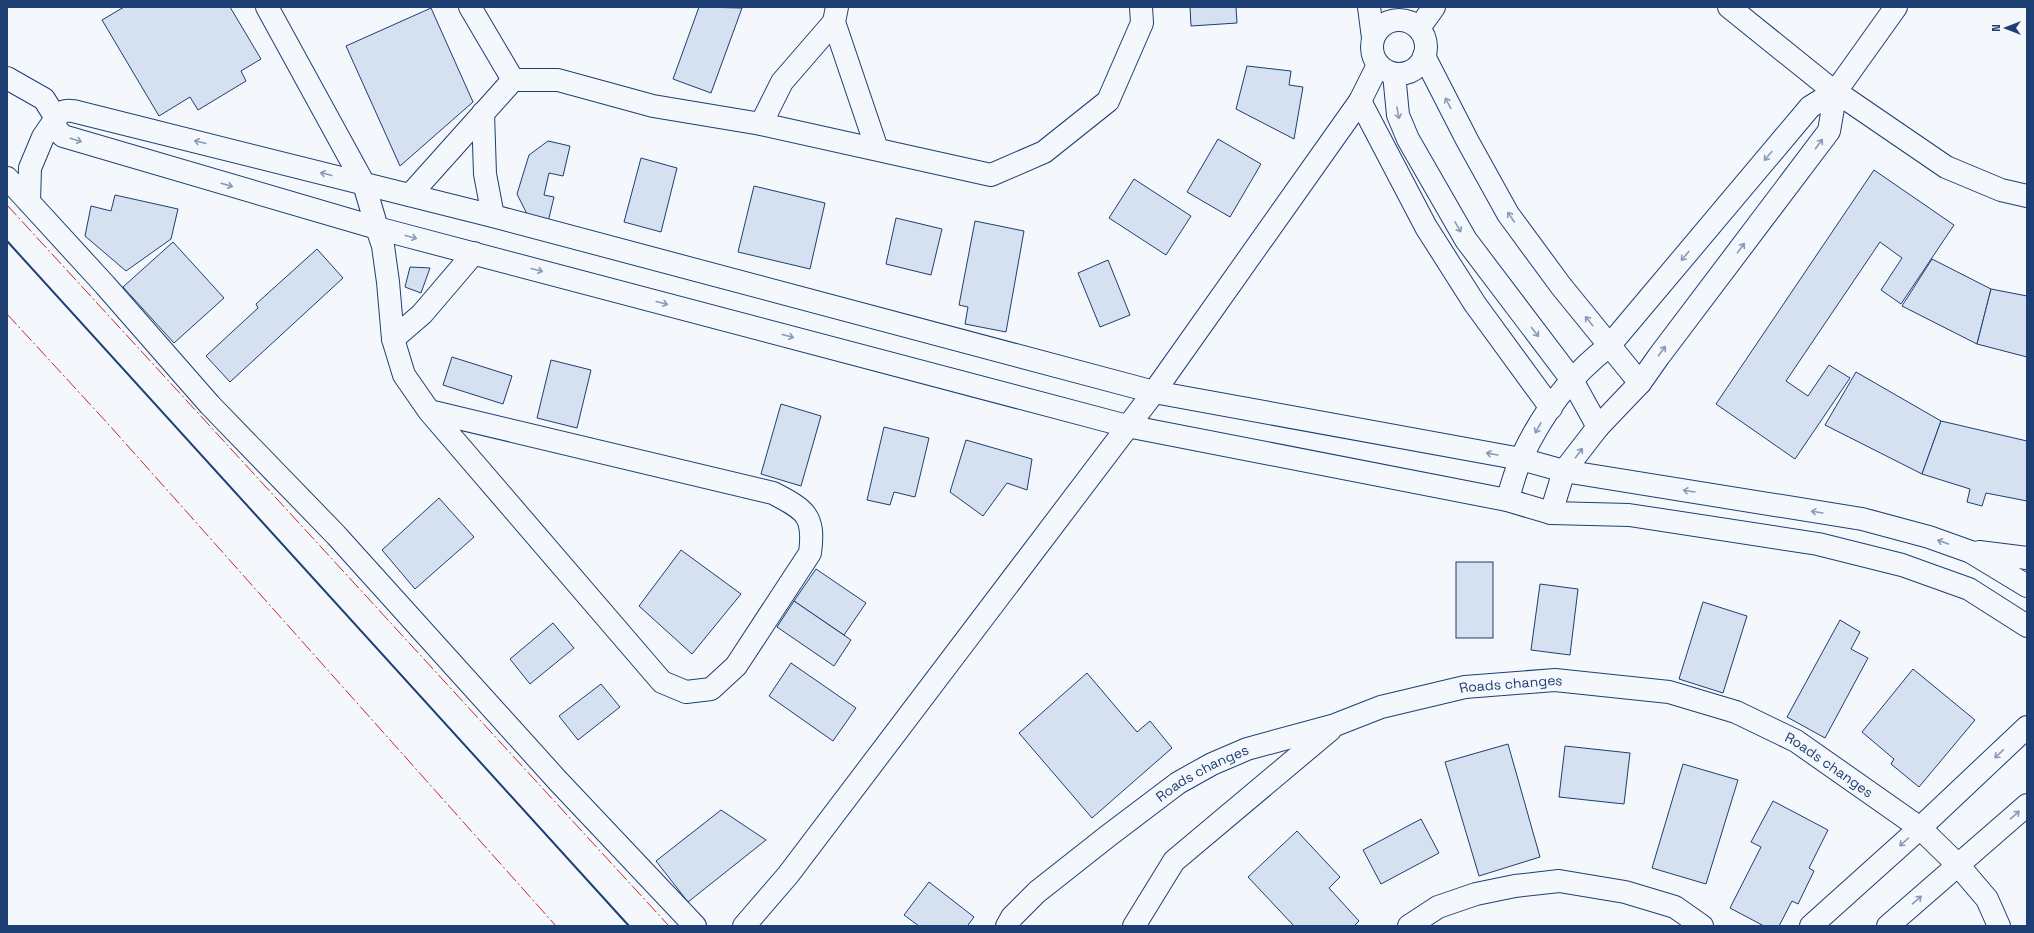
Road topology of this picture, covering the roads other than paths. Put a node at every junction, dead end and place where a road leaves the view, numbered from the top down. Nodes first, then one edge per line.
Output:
1 (267, 7) edge
2 (470, 7) edge
3 (1141, 7) edge
4 (1369, 7) edge
5 (1434, 7) edge
6 (1728, 7) edge
7 (1896, 7) edge
8 (835, 14) edge
9 (1408, 18) edge
10 (1373, 38) junction
11 (1424, 56) junction
12 (1386, 69) junction
13 (7, 78) edge
14 (513, 80) junction
15 (1836, 91) junction
16 (1360, 101) junction
17 (483, 113) junction
18 (56, 118) junction
19 (761, 124) junction
20 (877, 149) junction
21 (7, 178) edge
22 (364, 184) junction
23 (410, 195) junction
24 (2027, 196) edge
25 (29, 202) junction
26 (494, 216) junction
27 (377, 228) junction
28 (474, 253) junction
29 (393, 339) junction
30 (1609, 346) junction
31 (1572, 380) junction
32 (1640, 384) junction
33 (1154, 392) junction
34 (1551, 408) junction
35 (429, 411) junction
36 (1127, 426) junction
37 (1598, 427) junction
38 (1521, 459) junction
39 (1564, 472) junction
40 (1507, 500) junction
41 (1551, 513) junction
42 (1971, 552) junction
43 (2027, 558) edge
44 (2027, 586) edge
45 (2027, 626) edge
46 (1335, 725) junction
47 (2027, 727) edge
48 (2027, 805) edge
49 (1920, 828) junction
50 (1958, 865) junction
51 (696, 926) edge
52 (744, 926) edge
53 (1007, 926) edge
54 (1134, 926) edge
55 (1409, 926) edge
56 (1702, 926) edge
57 (1811, 926) edge
58 (1888, 926) edge
59 (1999, 926) edge

1 - 22 street
2 - 14 street
3 - 20 street
4 - 10 street
5 - 9 street
6 - 15 street
7 - 15 street
8 - 19 street
8 - 20 street
9 - 10 street
9 - 11 street
10 - 12 street
11 - 12 street
30 -> 11 street
12 - 16 street
12 -> 31 street
13 - 18 street
14 - 17 street
14 - 19 street
15 - 24 street
15 -> 30 street
32 -> 15 street
16 - 33 street
16 - 34 street
17 - 23 street
17 - 26 street
22 -> 18 street
18 - 25 street
18 -> 27 street
19 - 20 street
21 - 25 street
22 - 23 street
22 - 27 street
23 - 26 street
25 - 51 street
26 - 33 street
27 -> 28 street
27 - 29 street
28 - 29 street
28 -> 36 street
29 - 35 street
30 - 31 street
30 - 32 street
31 - 34 street
31 - 37 street
32 - 37 street
33 - 36 street
38 -> 33 street
34 -> 38 street
35 - 35 street
36 - 40 street
36 - 52 street
39 -> 37 street
38 - 39 street
38 - 40 street
39 - 41 street
42 -> 39 street
40 - 41 street
41 - 45 street
42 - 43 street
42 - 44 street
46 - 49 street, Roads changes
46 - 53 street, Roads changes
46 - 54 street
47 -> 49 street
50 -> 48 street
49 - 50 street, Roads changes
49 -> 57 street
58 -> 50 street
50 - 59 street, Roads changes
55 - 56 street

